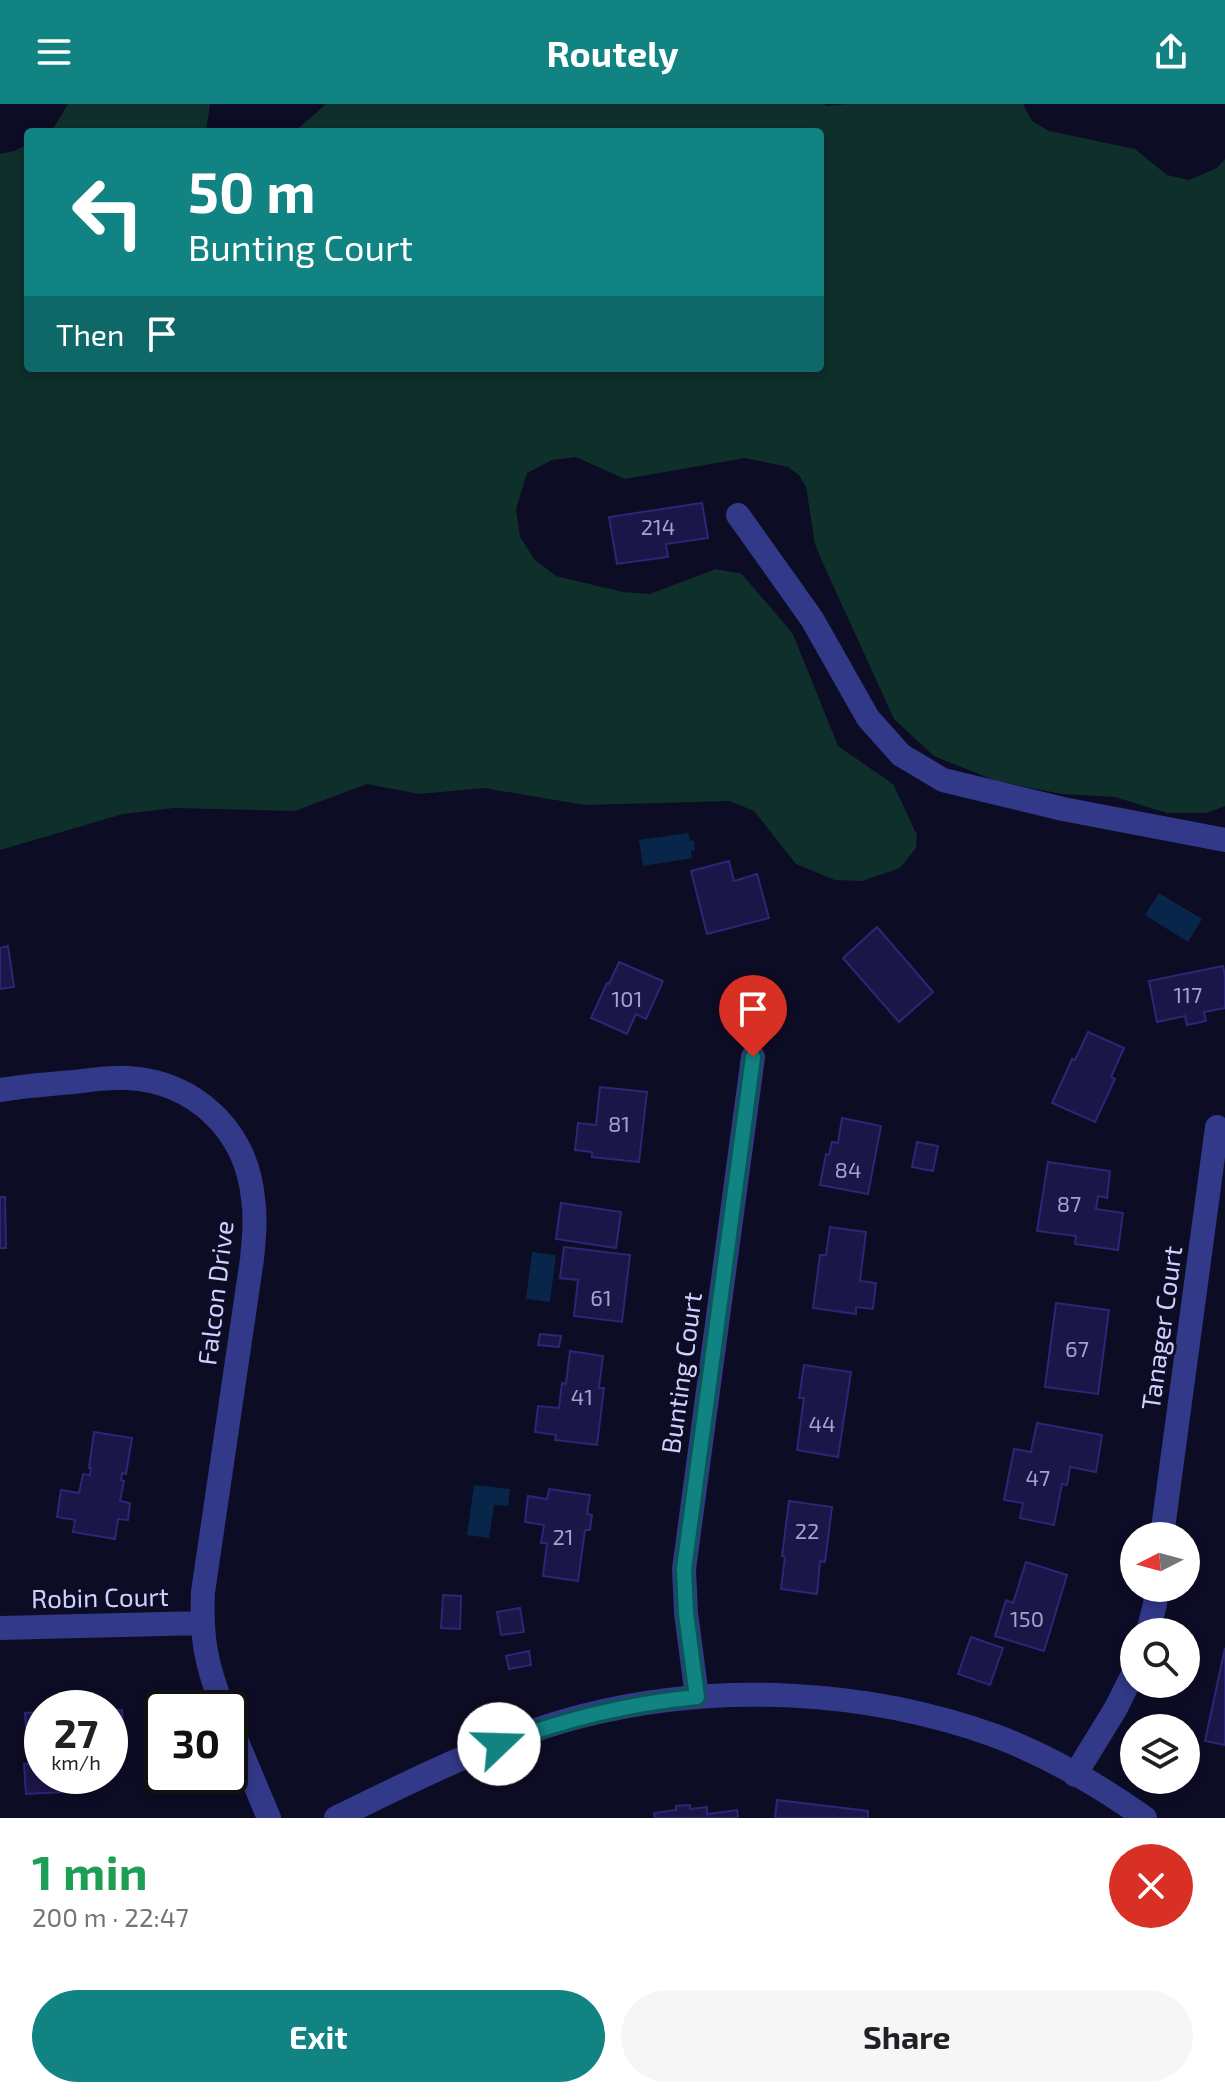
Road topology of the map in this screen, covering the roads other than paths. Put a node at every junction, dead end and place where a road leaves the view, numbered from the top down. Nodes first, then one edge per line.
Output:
1 (738, 515) dead end
2 (1225, 840) edge
3 (753, 1057) dead end
4 (0, 1090) edge
5 (1217, 1127) dead end
6 (1164, 1522) edge
7 (202, 1623) junction
8 (0, 1628) edge
9 (216, 1690) edge
10 (697, 1697) junction
11 (1121, 1698) edge
12 (248, 1768) edge
13 (1075, 1775) junction
14 (269, 1818) edge
15 (336, 1818) edge
16 (1145, 1818) edge

1 - 2 street
3 - 10 street, Bunting Court
4 - 7 street, Falcon Drive
5 - 6 street, Tanager Court
7 - 8 street, Robin Court
7 - 9 street, Falcon Drive
10 - 13 street
10 - 15 street
11 - 13 street
12 - 14 street
13 - 16 street

